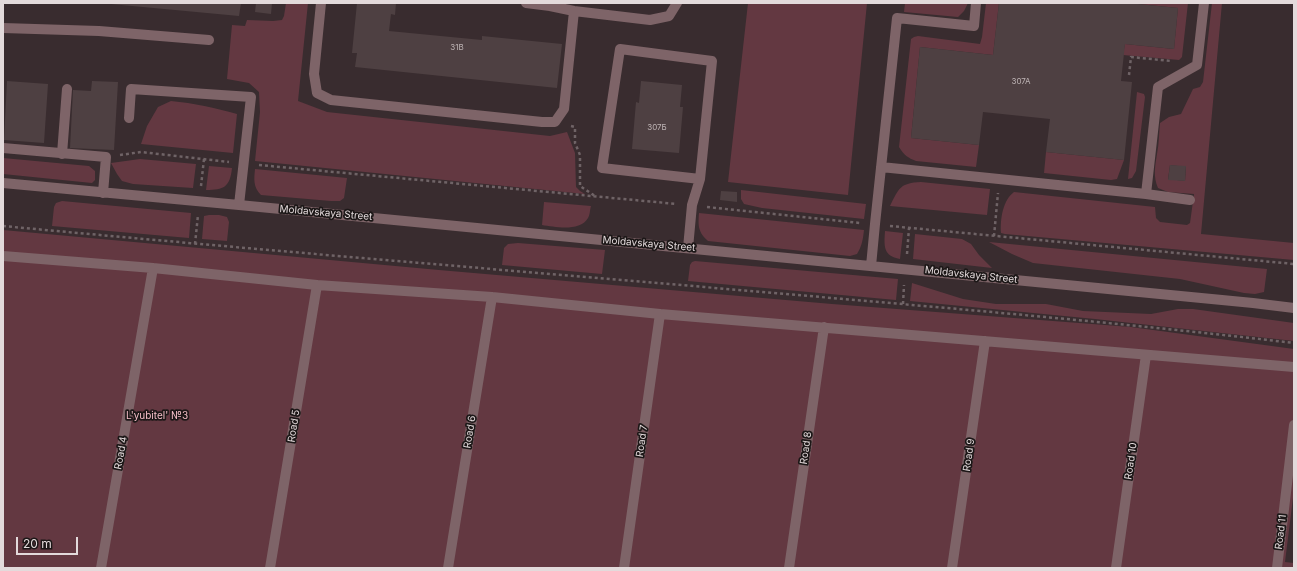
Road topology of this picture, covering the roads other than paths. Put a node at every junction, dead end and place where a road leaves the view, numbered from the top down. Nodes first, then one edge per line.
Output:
1 (321, 3) edge
2 (526, 3) edge
3 (677, 3) edge
4 (976, 3) edge
5 (1204, 3) edge
6 (550, 4) edge
7 (574, 11) junction
8 (3, 28) edge
9 (209, 40) dead end
10 (67, 89) dead end
11 (129, 118) dead end
12 (3, 148) edge
13 (62, 154) junction
14 (880, 167) junction
15 (700, 179) junction
16 (3, 183) edge
17 (103, 193) junction
18 (1146, 194) junction
19 (1190, 200) dead end
20 (239, 205) junction
21 (688, 248) junction
22 (3, 256) edge
23 (871, 266) junction
24 (153, 268) junction
25 (317, 285) junction
26 (492, 297) junction
27 (1294, 308) edge
28 (660, 314) junction
29 (824, 327) junction
30 (985, 341) junction
31 (1146, 354) junction
32 (1294, 367) edge
33 (1294, 425) edge
34 (101, 568) edge
35 (270, 568) edge
36 (448, 568) edge
37 (624, 568) edge
38 (789, 568) edge
39 (952, 568) edge
40 (1116, 568) edge
41 (1277, 568) edge

1 - 7 street
2 - 6 street
3 - 7 street
4 - 14 street
5 - 18 street
6 - 7 street
8 - 9 street
10 - 13 street
11 - 20 street
12 - 13 street
13 - 17 street
14 - 18 street
14 - 23 street
15 - 15 street
15 - 21 street
16 - 17 street, Moldavskaya Street
17 - 20 street, Moldavskaya Street
18 - 19 street
20 - 21 street, Moldavskaya Street
21 - 23 street, Moldavskaya Street
22 - 24 street
23 - 27 street, Moldavskaya Street
24 - 25 street
24 - 34 street, Road 4
25 - 26 street
25 - 35 street, Road 5
26 - 28 street
26 - 36 street, Road 6
28 - 29 street
28 - 37 street, Road 7
29 - 30 street
29 - 38 street, Road 8
30 - 31 street
30 - 39 street, Road 9
31 - 32 street
31 - 40 street, Road 10
33 - 41 street, Road 11

